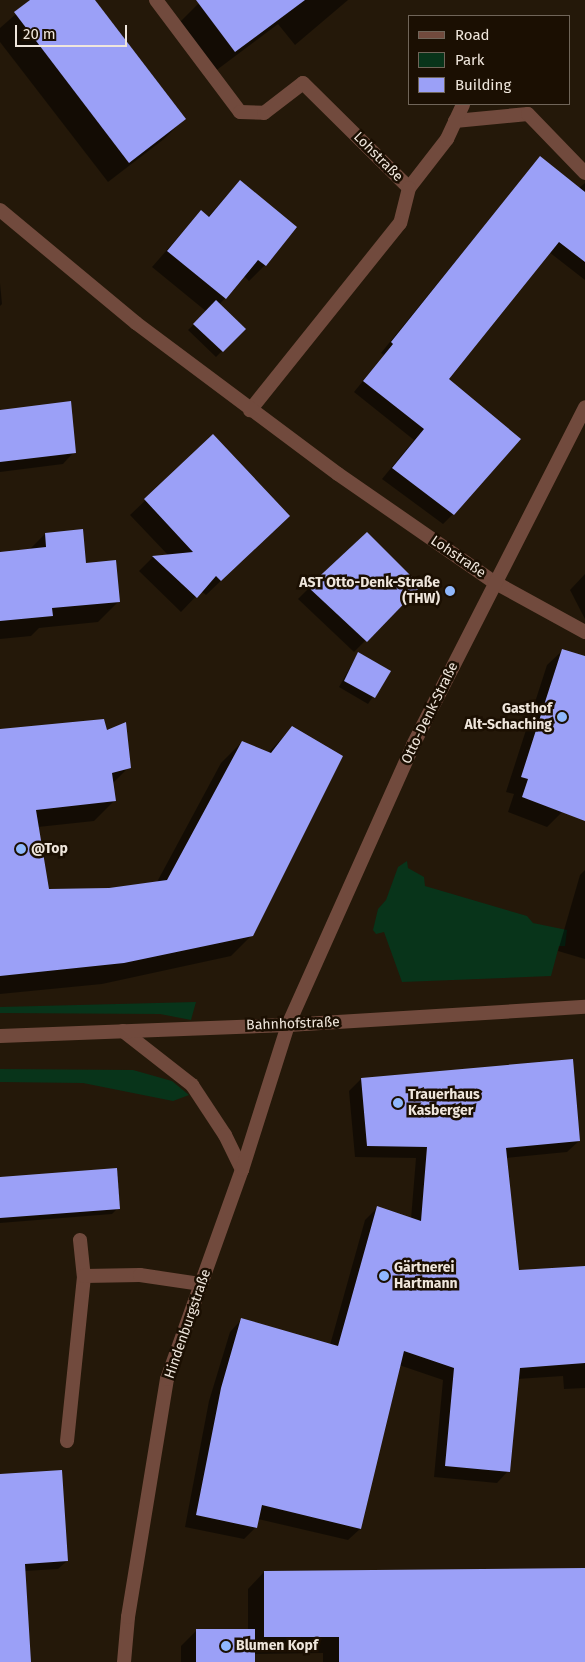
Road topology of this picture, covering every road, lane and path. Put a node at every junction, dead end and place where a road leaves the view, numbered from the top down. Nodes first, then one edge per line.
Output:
1 (156, 0) edge
2 (462, 105) edge
3 (454, 121) junction
4 (585, 173) edge
5 (409, 188) junction
6 (0, 210) edge
7 (585, 407) edge
8 (250, 410) junction
9 (494, 582) junction
10 (585, 632) edge
11 (585, 1007) edge
12 (288, 1025) junction
13 (123, 1031) junction
14 (0, 1036) edge
15 (242, 1170) junction
16 (80, 1240) dead end
17 (84, 1276) junction
18 (201, 1284) junction
19 (67, 1440) dead end
20 (124, 1662) edge

1 - 5 street, Lohstraße
2 - 3 street
3 - 4 street
3 - 5 street
5 - 8 street, Lohstraße
6 - 8 street, Lohstraße
7 - 9 street, Otto-Denk-Straße
8 - 9 street, Lohstraße
9 - 10 street, Lohstraße
9 - 12 street, Otto-Denk-Straße
11 - 12 street, Bahnhofstraße
12 - 13 street, Bahnhofstraße
12 - 15 street, Hindenburgstraße
13 - 14 street, Bahnhofstraße
13 - 15 street
15 - 18 street, Hindenburgstraße
16 - 17 street
17 - 18 street
17 - 19 street
18 - 20 street, Hindenburgstraße

